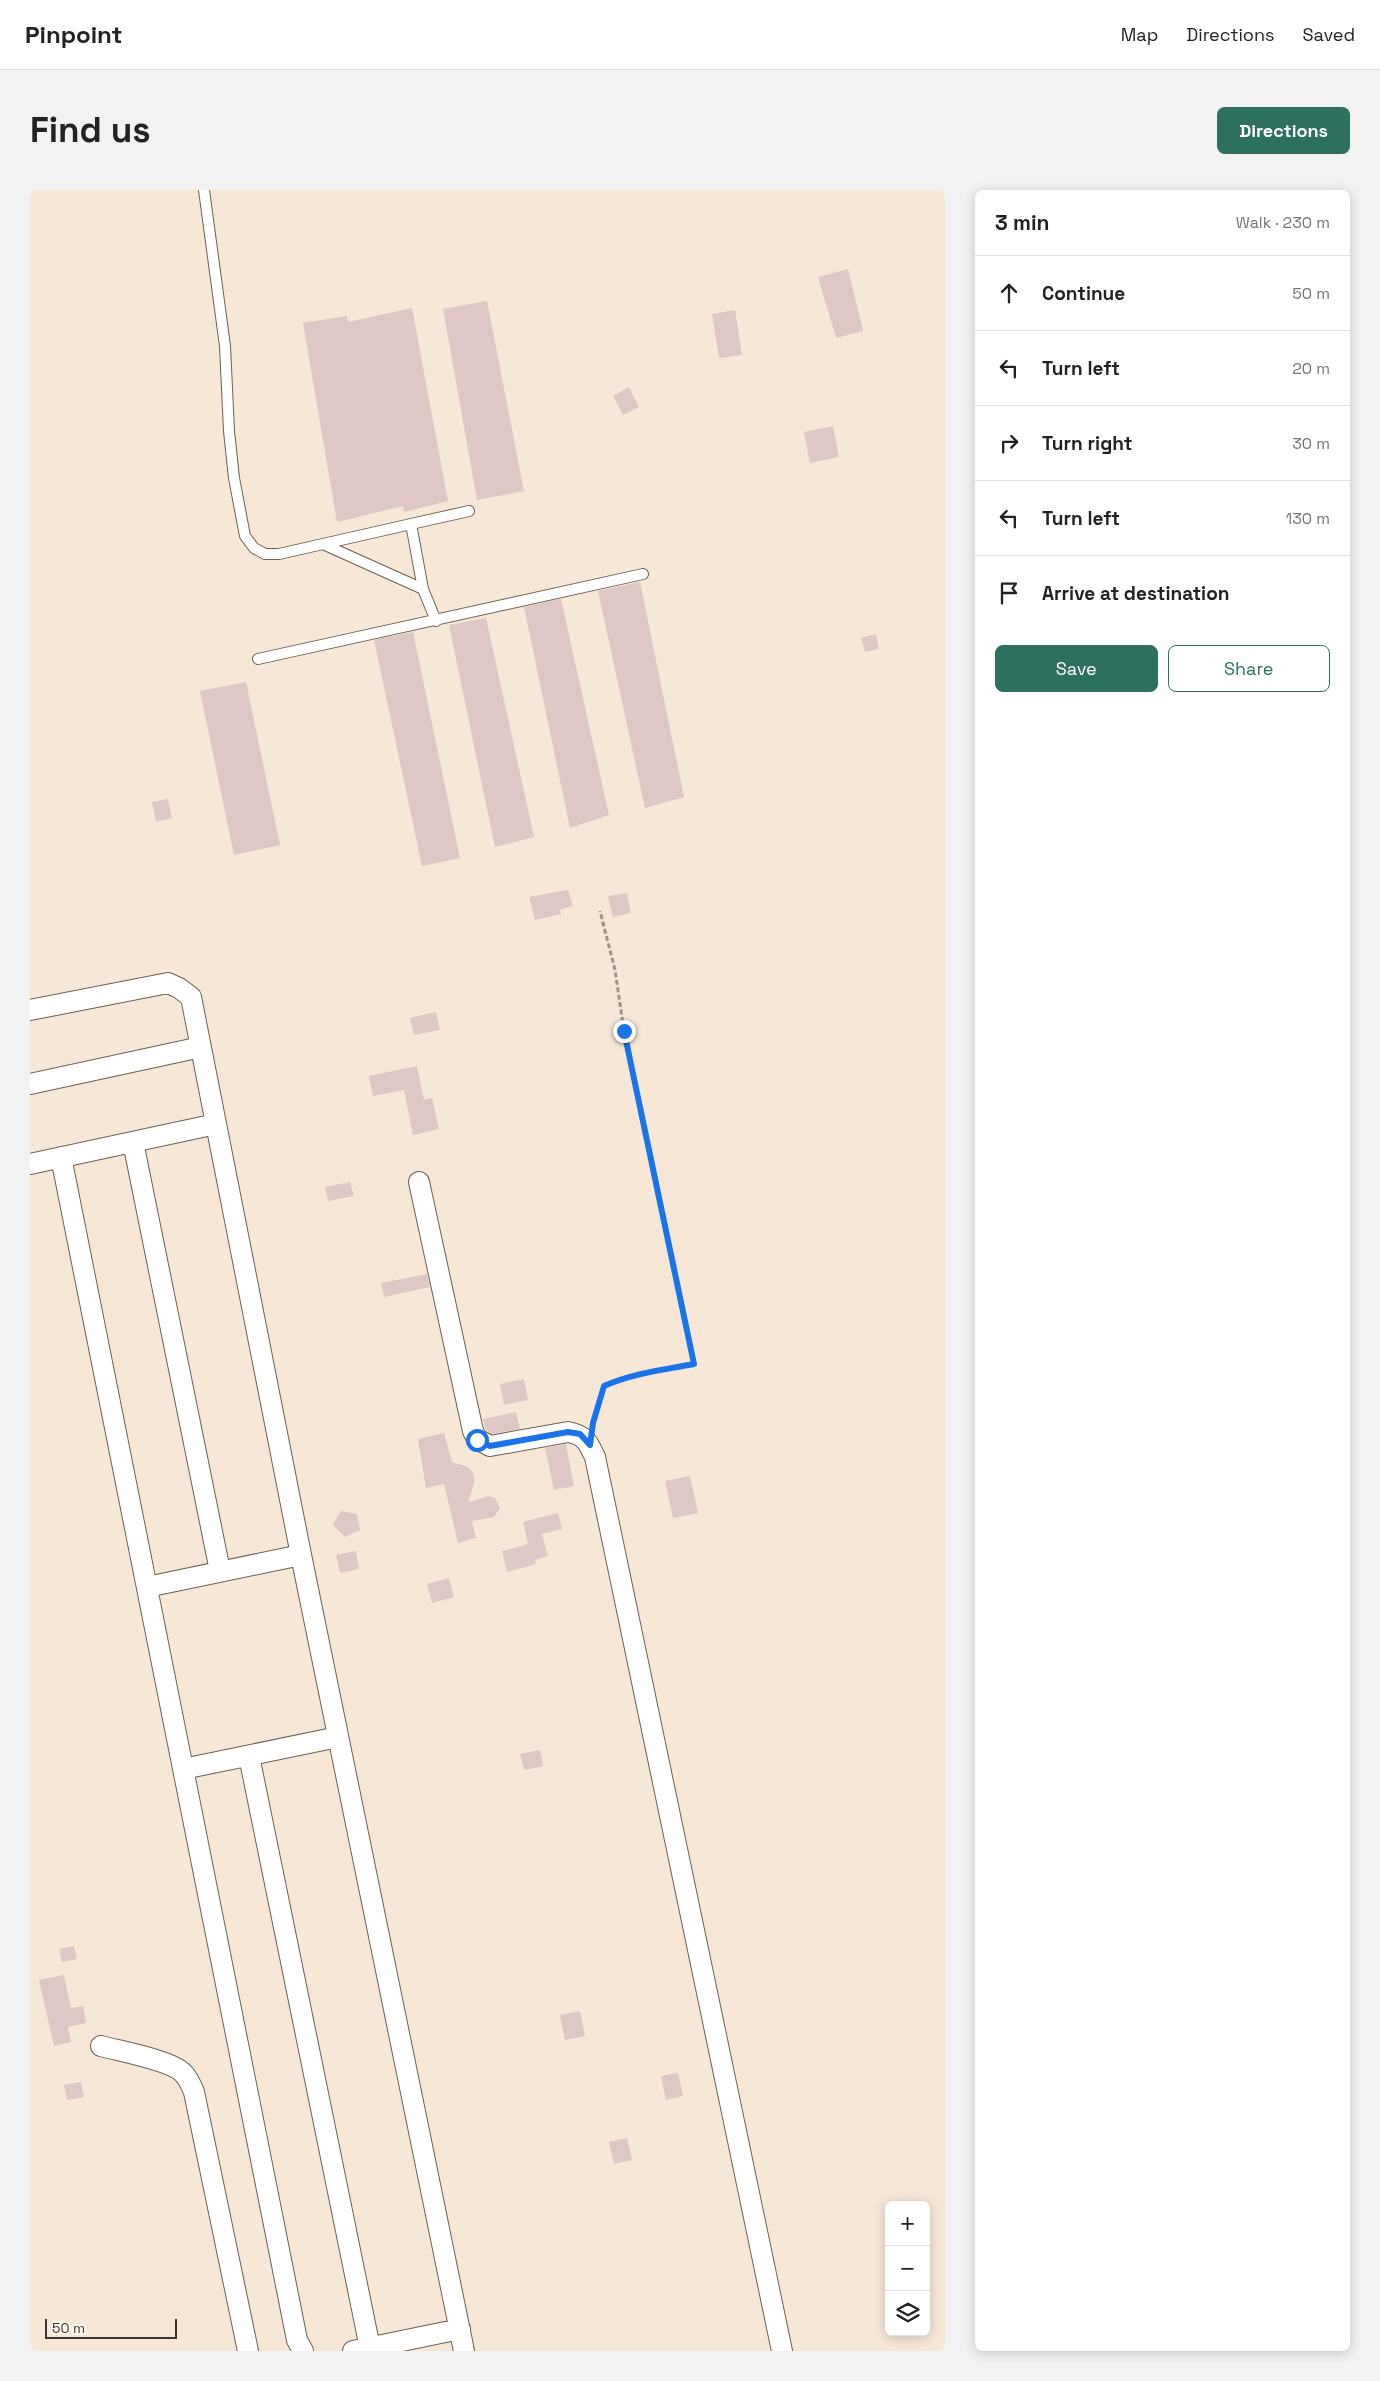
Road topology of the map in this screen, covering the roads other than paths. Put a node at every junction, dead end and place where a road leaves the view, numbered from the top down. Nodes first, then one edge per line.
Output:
1 (204, 190) edge
2 (470, 510) dead end
3 (411, 524) junction
4 (325, 545) junction
5 (643, 574) dead end
6 (423, 589) junction
7 (436, 621) junction
8 (258, 659) dead end
9 (30, 1010) edge
10 (201, 1047) junction
11 (30, 1084) edge
12 (216, 1124) junction
13 (133, 1142) junction
14 (61, 1157) junction
15 (30, 1164) edge
16 (419, 1182) dead end
17 (301, 1555) junction
18 (220, 1571) junction
19 (147, 1587) junction
20 (338, 1737) junction
21 (250, 1756) junction
22 (183, 1769) junction
23 (101, 2046) dead end
24 (460, 2329) junction
25 (361, 2349) edge
26 (248, 2351) edge
27 (302, 2351) edge
28 (464, 2351) edge
29 (782, 2351) edge

1 - 4 lane
2 - 3 lane
3 - 4 lane
3 - 6 lane
4 - 6 lane
5 - 7 lane
6 - 7 lane
7 - 8 lane
9 - 10 street
10 - 11 street
10 - 12 street
12 - 13 street
12 - 17 street
13 - 14 street
13 - 18 street
14 - 15 street
14 - 19 street
16 - 29 street
17 - 18 street
17 - 20 street
18 - 19 street
19 - 22 street
20 - 21 street
20 - 24 street
21 - 22 street
21 - 25 street
22 - 27 street
23 - 26 street
24 - 25 street
24 - 28 street

